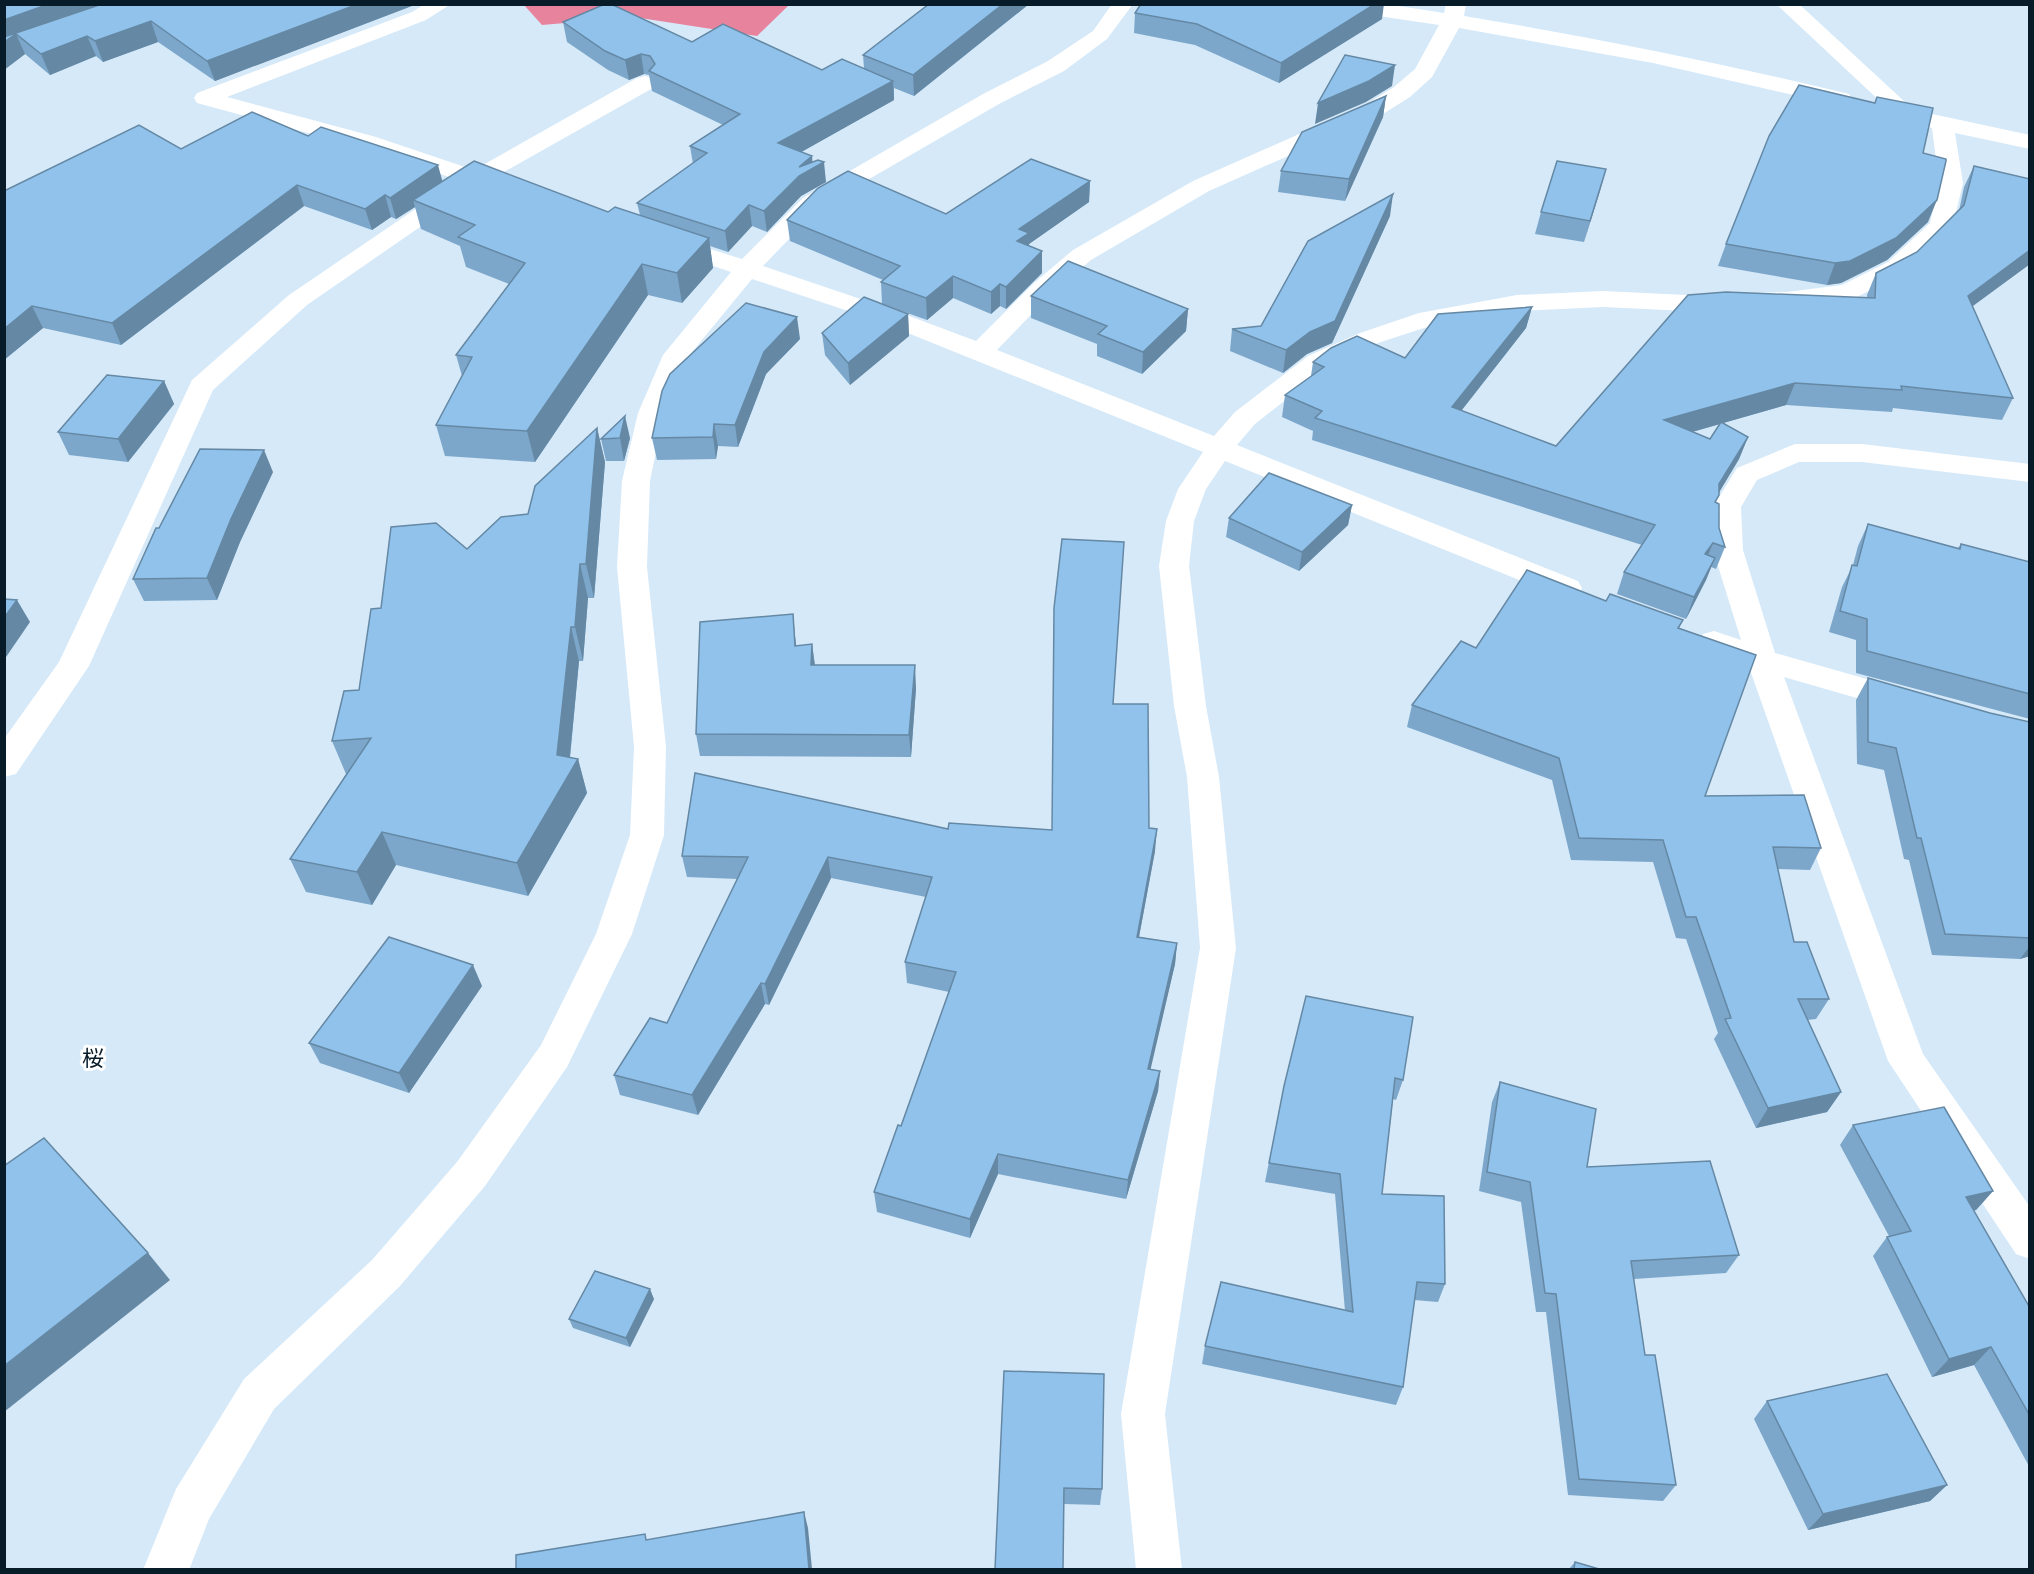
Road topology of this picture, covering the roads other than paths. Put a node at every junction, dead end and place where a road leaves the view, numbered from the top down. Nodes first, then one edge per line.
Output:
1 (441, 4) edge
2 (1123, 4) edge
3 (1338, 4) edge
4 (1786, 4) edge
5 (1455, 12) edge
6 (645, 82) edge
7 (1908, 115) junction
8 (1943, 124) junction
9 (2030, 142) edge
10 (475, 178) junction
11 (521, 194) edge
12 (645, 235) edge
13 (747, 269) junction
14 (980, 352) junction
15 (1221, 447) junction
16 (2030, 473) edge
17 (1595, 600) edge
18 (1684, 632) edge
19 (1762, 660) junction
20 (1933, 708) edge
21 (4, 765) edge
22 (2030, 1241) edge
23 (166, 1569) edge
24 (1159, 1569) edge

1 - 10 street
2 - 13 street
3 - 5 street
4 - 7 street
5 - 7 street
5 - 14 street
6 - 10 street
7 - 8 street
8 - 9 street
8 - 15 street
10 - 11 street
10 - 21 street
12 - 13 street
13 - 14 street
13 - 23 street
14 - 15 street
15 - 17 street
15 - 24 street
16 - 19 street
18 - 19 street
19 - 20 street
19 - 22 street

